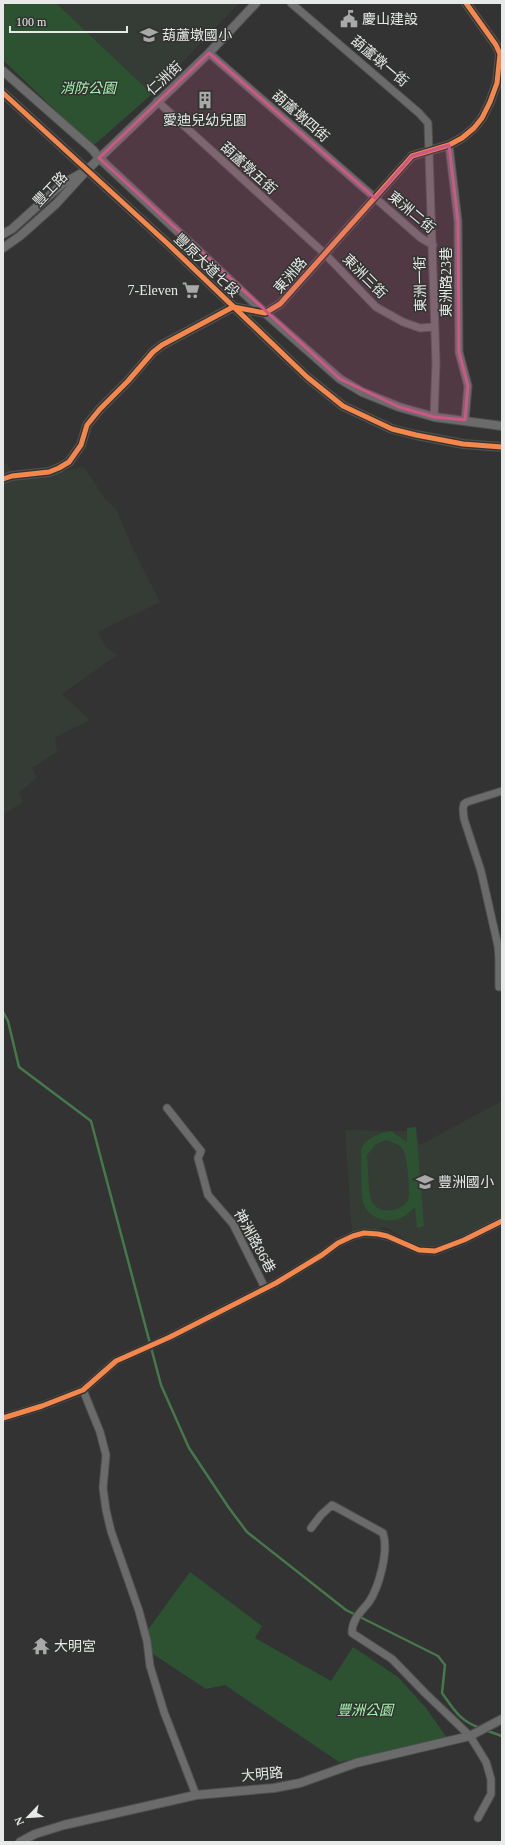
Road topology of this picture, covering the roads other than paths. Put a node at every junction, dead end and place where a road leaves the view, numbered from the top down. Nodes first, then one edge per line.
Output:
1 (256, 3) edge
2 (291, 3) edge
3 (466, 3) edge
4 (209, 53) junction
5 (3, 71) edge
6 (3, 93) edge
7 (157, 101) junction
8 (448, 145) junction
9 (430, 151) junction
10 (99, 158) junction
11 (87, 170) junction
12 (375, 198) junction
13 (3, 234) edge
14 (432, 245) junction
15 (3, 248) edge
16 (324, 253) junction
17 (233, 307) junction
18 (265, 313) junction
19 (434, 327) junction
20 (434, 416) junction
21 (465, 420) junction
22 (502, 426) edge
23 (502, 447) edge
24 (3, 479) edge
25 (502, 790) edge
26 (499, 988) dead end
27 (167, 1108) dead end
28 (502, 1221) edge
29 (266, 1288) junction
30 (83, 1390) junction
31 (3, 1418) edge
32 (311, 1528) dead end
33 (502, 1719) edge
34 (470, 1736) junction
35 (196, 1794) junction
36 (478, 1818) dead end
37 (20, 1842) edge

1 - 4 street, 仁洲街
2 - 9 street, 葫蘆墩一街
3 - 8 street, 東洲路
4 - 7 street, 仁洲街
4 - 12 street, 葫蘆墩四街
5 - 10 street, 豐原大道七段
6 - 11 street, 豐原大道七段
7 - 10 street, 仁洲街
7 - 16 street, 葫蘆墩五街
8 - 9 street, 東洲路
8 - 21 street, 東洲路23巷
9 - 12 street, 東洲路
9 - 14 street, 東洲一街
10 - 11 street, 仁洲街
10 - 18 street, 豐原大道七段
11 - 13 street, 豐工路
11 - 15 street, 豐工路
11 - 17 street, 豐原大道七段
12 - 14 street, 東洲二街
12 - 16 street, 東洲路
14 - 19 street, 東洲一街
16 - 18 street, 東洲路
16 - 19 street, 東洲三街
17 - 18 street
17 - 23 street, 豐原大道七段
17 - 24 street
18 - 20 street, 豐原大道七段
19 - 20 street, 東洲一街
20 - 21 street, 豐原大道七段
21 - 22 street, 豐原大道七段
25 - 26 street
27 - 29 street, 神洲路86巷
28 - 29 street
29 - 30 street
30 - 31 street
30 - 35 street
32 - 34 street
33 - 34 street, 大明路
34 - 35 street, 大明路
34 - 36 street
35 - 37 street, 大明路

